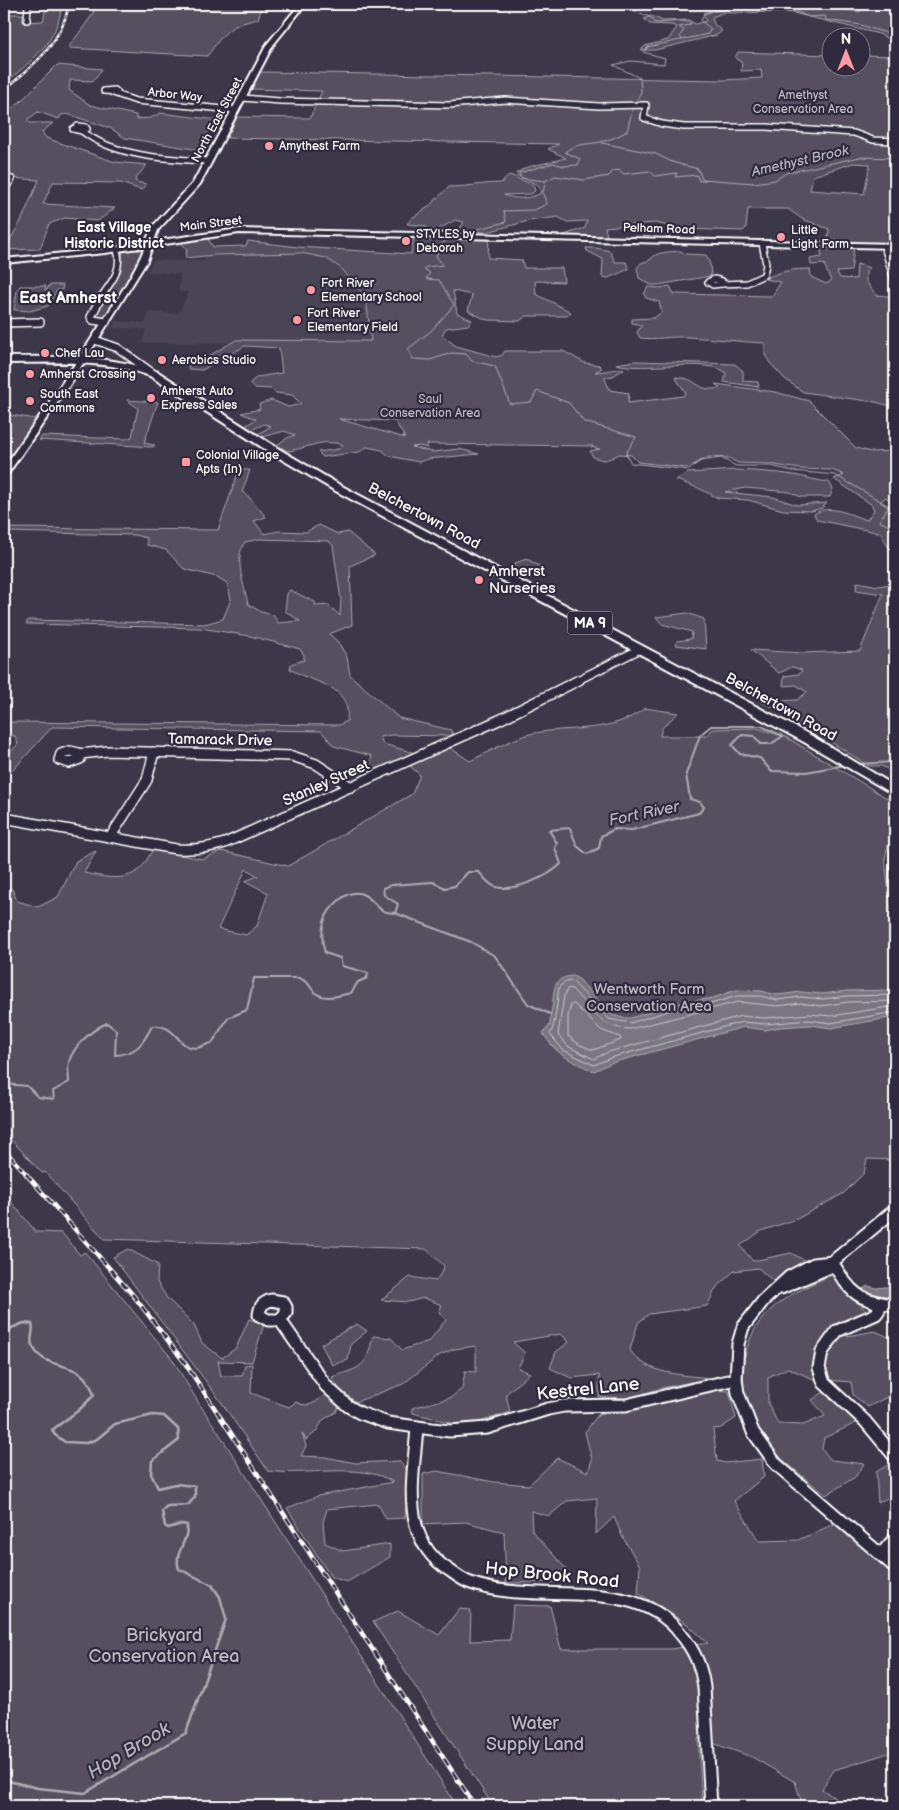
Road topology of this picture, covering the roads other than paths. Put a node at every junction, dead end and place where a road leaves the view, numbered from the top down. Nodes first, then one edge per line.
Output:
1 (28, 4) edge
2 (303, 4) edge
3 (27, 20) dead end
4 (113, 94) dead end
5 (242, 98) junction
6 (235, 110) junction
7 (82, 131) dead end
8 (895, 141) edge
9 (208, 161) junction
10 (12, 179) dead end
11 (4, 191) edge
12 (422, 234) joint
13 (762, 243) junction
14 (148, 245) junction
15 (884, 246) junction
16 (895, 246) edge
17 (117, 250) junction
18 (4, 261) edge
19 (722, 284) dead end
20 (895, 284) edge
21 (40, 322) dead end
22 (106, 322) junction
23 (4, 323) edge
24 (95, 340) junction
25 (4, 360) edge
26 (81, 361) junction
27 (154, 374) junction
28 (4, 473) edge
29 (640, 649) junction
30 (154, 752) junction
31 (80, 754) dead end
32 (351, 787) junction
33 (895, 791) edge
34 (4, 818) edge
35 (111, 836) junction
36 (895, 853) edge
37 (895, 878) edge
38 (895, 1210) edge
39 (832, 1262) junction
40 (878, 1303) junction
41 (895, 1305) edge
42 (280, 1320) dead end
43 (736, 1379) junction
44 (417, 1427) junction
45 (895, 1457) edge
46 (895, 1538) edge
47 (881, 1554) junction
48 (895, 1567) edge
49 (711, 1806) edge

1 - 3 street
2 - 5 main road, North East Street
4 - 6 street, Arbor Way
5 - 6 main road, North East Street
5 - 8 street
6 - 9 main road, North East Street
7 - 9 street
9 - 14 main road, North East Street
10 - 11 street
12 - 13 main road, Pelham Road
12 - 14 main road, Main Street
13 - 15 main road, Pelham Road
13 - 19 street
14 - 17 main road, Main Street
14 - 22 main road, North East Street
15 - 16 main road, Pelham Road
15 - 20 street
17 - 18 main road, Main Street
17 - 22 street
21 - 23 street
22 - 24 main road, North East Street
24 - 26 main road, North East Street
24 - 27 street, Belchertown Road
25 - 26 highway, MA 9
26 - 27 highway, Belchertown Road / MA 9
26 - 28 main road, North East Street
27 - 29 highway, Belchertown Road / MA 9
29 - 32 street, Stanley Street
29 - 33 highway, Belchertown Road / MA 9
30 - 31 street, Tamarack Drive
30 - 32 street, Tamarack Drive
30 - 35 street
32 - 35 street, Stanley Street
34 - 35 street, Stanley Street
36 - 37 street
38 - 39 street
39 - 40 street
39 - 43 street
40 - 41 street
40 - 45 street
42 - 44 street, Kestrel Lane
43 - 44 street, Kestrel Lane
43 - 47 street
44 - 49 street, Hop Brook Road
46 - 47 street
47 - 48 street

